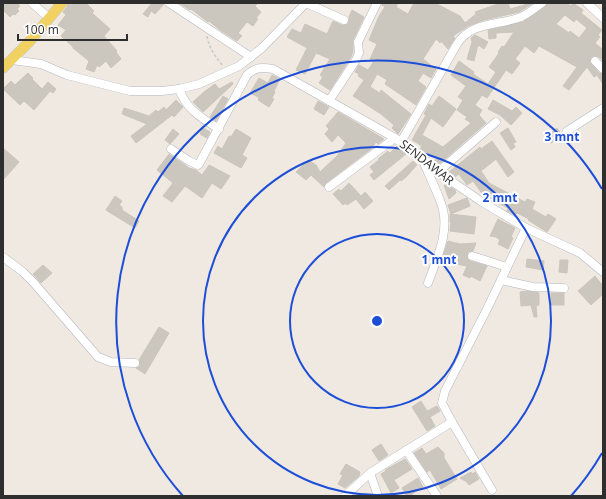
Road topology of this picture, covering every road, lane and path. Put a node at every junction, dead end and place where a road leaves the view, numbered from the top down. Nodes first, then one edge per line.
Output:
1 (32, 3) edge
2 (62, 3) edge
3 (169, 3) edge
4 (306, 3) edge
5 (377, 3) edge
6 (542, 3) edge
7 (587, 3) edge
8 (49, 18) junction
9 (603, 18) edge
10 (344, 20) dead end
11 (205, 26) junction
12 (251, 57) junction
13 (12, 60) junction
14 (595, 61) dead end
15 (3, 68) edge
16 (603, 69) edge
17 (227, 73) junction
18 (247, 74) junction
19 (179, 89) junction
20 (329, 101) junction
21 (603, 108) edge
22 (496, 122) dead end
23 (219, 129) junction
24 (567, 131) dead end
25 (398, 140) junction
26 (171, 149) dead end
27 (422, 160) junction
28 (438, 172) junction
29 (329, 187) dead end
30 (526, 228) junction
31 (472, 256) dead end
32 (3, 257) edge
33 (507, 268) junction
34 (603, 272) edge
35 (501, 280) junction
36 (428, 284) dead end
37 (564, 288) dead end
38 (135, 362) dead end
39 (452, 422) junction
40 (406, 450) junction
41 (370, 473) junction
42 (492, 490) dead end
43 (345, 496) edge
44 (378, 496) edge
45 (437, 496) edge

1 - 8 street
2 - 8 main road
3 - 11 street
4 - 10 street
4 - 12 street
5 - 20 street
6 - 25 street
7 - 9 street
8 - 13 main road
11 - 12 street
11 - 17 path
12 - 17 street
13 - 15 main road
13 - 19 street
14 - 16 street
17 - 18 street, SENDAWAR
17 - 19 street
18 - 20 street, SENDAWAR
18 - 23 street
19 - 23 street
20 - 25 street, SENDAWAR
21 - 24 street
22 - 28 street
23 - 26 street
25 - 27 street, SENDAWAR
25 - 29 street
27 - 28 street, SENDAWAR
27 - 36 street
28 - 30 street, SENDAWAR
30 - 33 street
30 - 34 street, SENDAWAR
31 - 33 street
32 - 38 street
33 - 35 street
35 - 37 street
35 - 39 street
39 - 40 street
39 - 42 street
40 - 41 street
40 - 45 street
41 - 43 street
41 - 44 street

